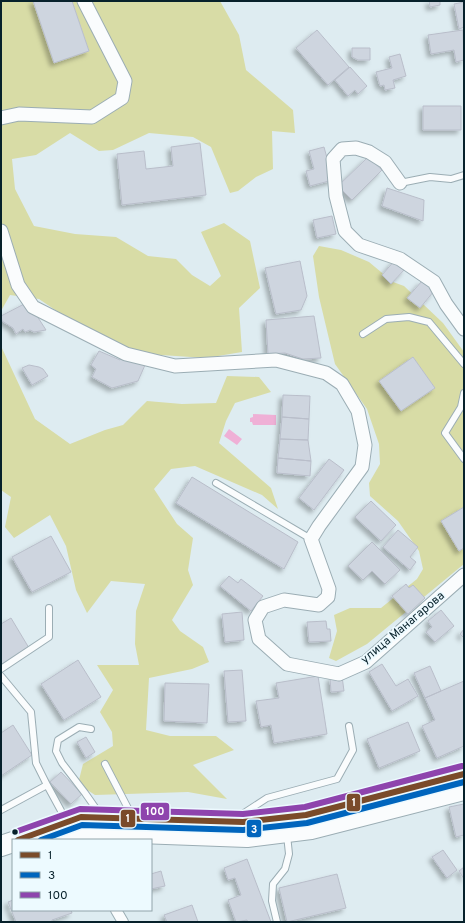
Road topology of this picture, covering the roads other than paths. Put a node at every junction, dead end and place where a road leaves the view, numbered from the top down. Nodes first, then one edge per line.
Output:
1 (84, 1) edge
2 (1, 118) edge
3 (464, 175) edge
4 (400, 183) joint
5 (1, 231) edge
6 (464, 329) edge
7 (363, 334) dead end
8 (464, 364) edge
9 (464, 393) edge
10 (464, 459) edge
11 (216, 483) dead end
12 (312, 539) junction
13 (464, 575) edge
14 (49, 608) dead end
15 (1, 668) edge
16 (1, 676) edge
17 (349, 726) dead end
18 (91, 729) dead end
19 (105, 764) dead end
20 (464, 774) edge
21 (47, 785) junction
22 (464, 790) edge
23 (1, 810) edge
24 (102, 818) junction
25 (133, 819) junction
26 (243, 822) junction
27 (77, 832) edge
28 (287, 832) junction
29 (25, 839) edge
30 (60, 839) edge
31 (12, 842) edge
32 (1, 846) edge
33 (12, 856) edge
34 (1, 860) edge
35 (116, 911) edge
36 (122, 922) edge
37 (277, 922) edge

1 - 2 street
3 - 4 lane
4 - 6 street
5 - 12 street
7 - 8 lane
9 - 10 lane
11 - 12 lane
12 - 13 street, улица Манагарова
14 - 15 lane
16 - 21 lane
17 - 26 lane
18 - 24 lane
19 - 25 lane
20 - 26 main road
21 - 23 lane
21 - 27 lane
22 - 28 main road
24 - 25 main road
24 - 27 main road
25 - 26 main road
27 - 28 main road
27 - 29 main road
27 - 30 main road
28 - 37 lane
31 - 32 main road
33 - 34 main road
35 - 36 street

